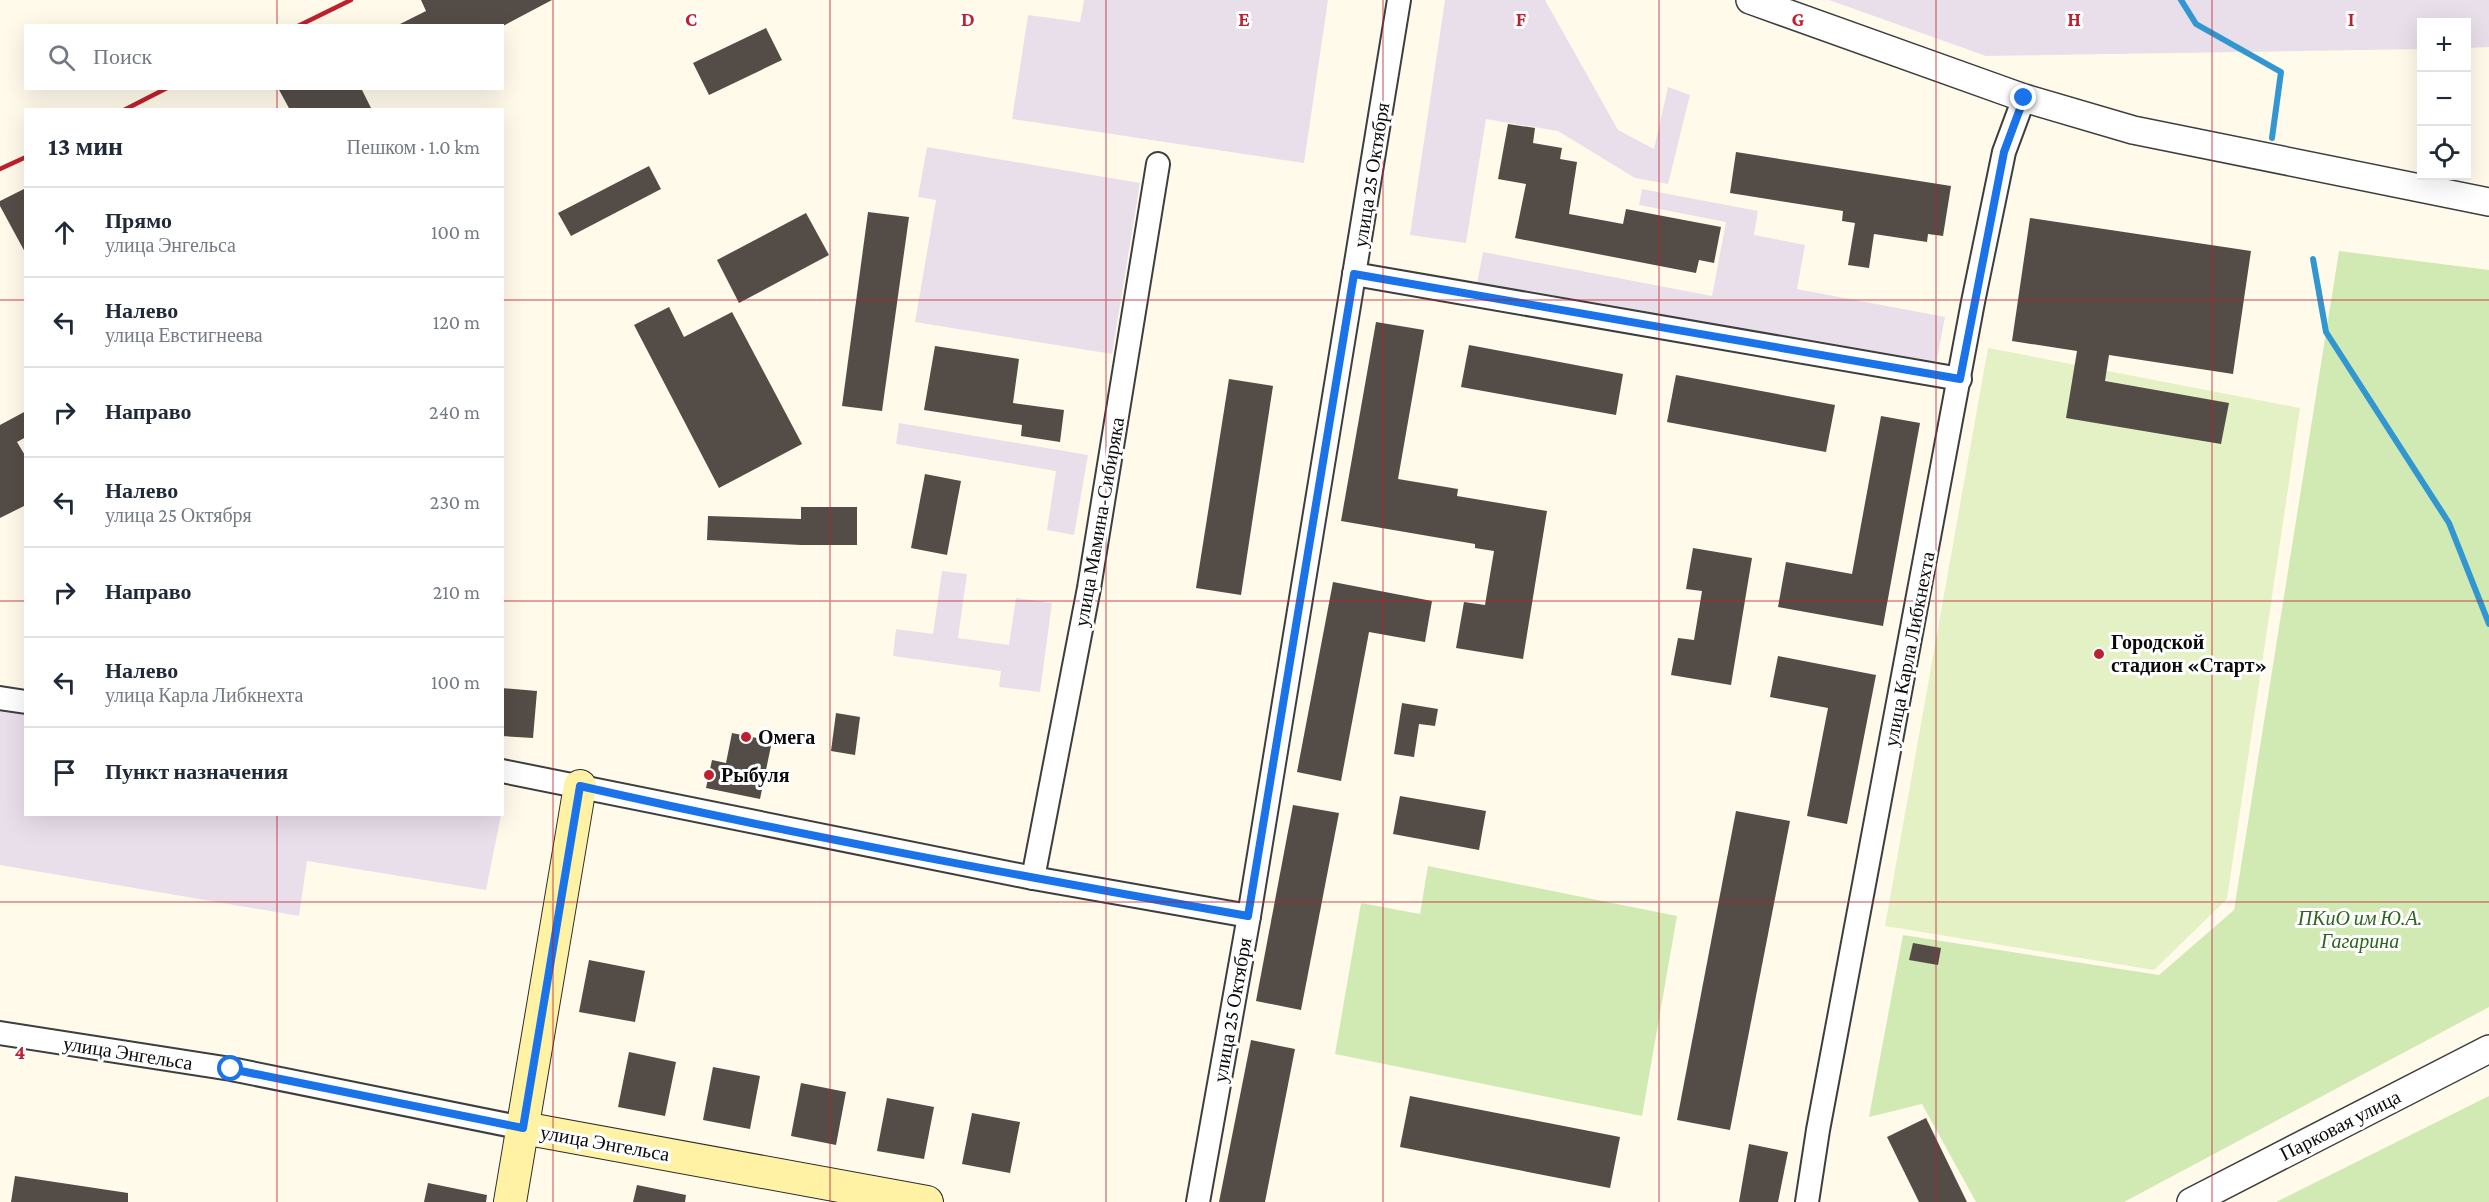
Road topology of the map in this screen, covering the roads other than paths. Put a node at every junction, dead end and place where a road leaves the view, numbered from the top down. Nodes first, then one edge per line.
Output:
1 (1399, 0) edge
2 (1750, 0) edge
3 (2024, 98) junction
4 (1158, 164) dead end
5 (2489, 202) edge
6 (1354, 274) junction
7 (1960, 379) junction
8 (0, 698) edge
9 (24, 702) edge
10 (504, 771) edge
11 (580, 786) junction
12 (1033, 878) junction
13 (1248, 916) junction
14 (0, 1033) edge
15 (2489, 1049) edge
16 (523, 1128) junction
17 (510, 1202) edge
18 (927, 1202) edge
19 (1198, 1202) edge
20 (1807, 1202) edge
21 (2191, 1202) edge

1 - 6 street, улица 25 Октября
2 - 3 street
3 - 5 street
3 - 7 street, улица Карла Либкнехта
4 - 12 street, улица Мамина-Сибиряка
6 - 7 street
6 - 13 street, улица 25 Октября
7 - 20 street, улица Карла Либкнехта
8 - 9 street
10 - 11 street
11 - 12 street
11 - 16 main road
12 - 13 street
13 - 19 street, улица 25 Октября
14 - 16 street, улица Энгельса
15 - 21 street, Парковая улица
16 - 17 main road
16 - 18 main road, улица Энгельса

